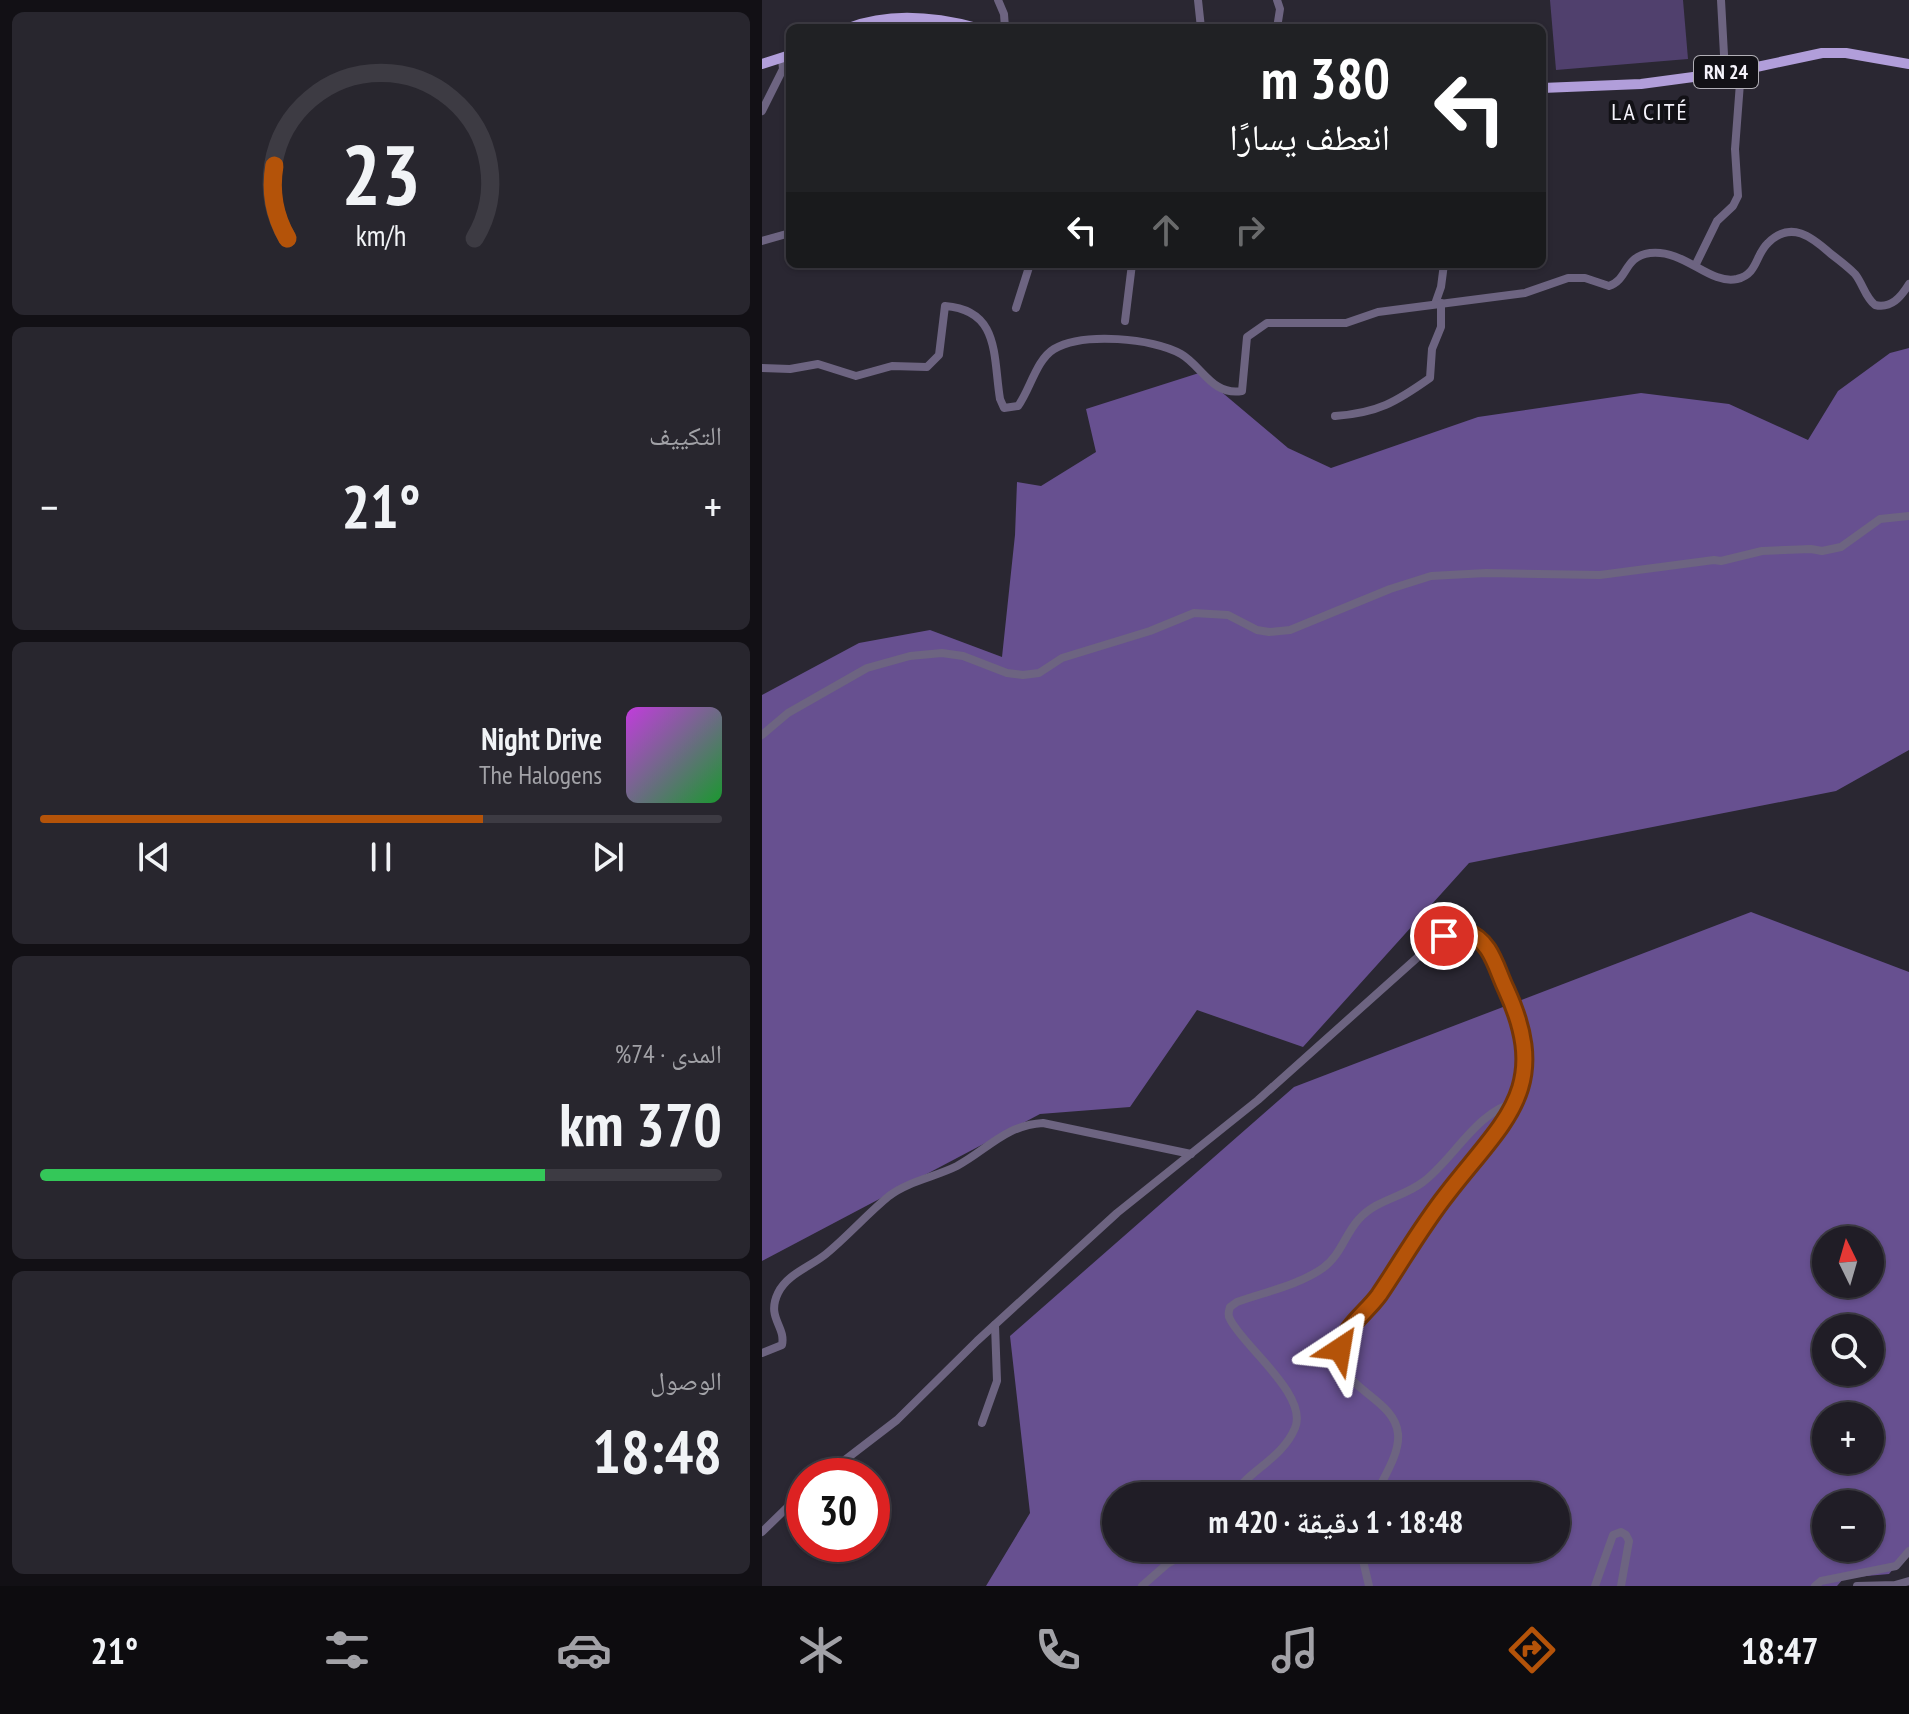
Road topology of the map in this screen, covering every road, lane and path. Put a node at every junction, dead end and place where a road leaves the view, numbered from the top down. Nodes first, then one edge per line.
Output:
1 (998, 0) edge
2 (1198, 0) edge
3 (1277, 0) edge
4 (1721, 0) edge
5 (863, 24) edge
6 (955, 24) edge
7 (1005, 24) edge
8 (1201, 24) edge
9 (1278, 24) edge
10 (786, 57) edge
11 (762, 64) edge
12 (1909, 64) edge
13 (1738, 71) junction
14 (1725, 73) junction
15 (1546, 88) edge
16 (762, 111) edge
17 (786, 234) edge
18 (762, 241) edge
19 (1696, 264) junction
20 (1029, 268) edge
21 (1132, 268) edge
22 (1443, 268) edge
23 (1909, 284) edge
24 (1438, 303) junction
25 (1016, 308) dead end
26 (1125, 321) dead end
27 (762, 368) edge
28 (1335, 416) dead end
29 (1909, 516) edge
30 (762, 735) edge
31 (1515, 1103) junction
32 (1191, 1154) junction
33 (995, 1325) junction
34 (762, 1353) edge
35 (982, 1423) dead end
36 (847, 1458) edge
37 (1243, 1482) edge
38 (1381, 1482) edge
39 (786, 1509) edge
40 (762, 1532) edge
41 (1909, 1551) edge
42 (1171, 1562) edge
43 (1363, 1562) edge
44 (1909, 1581) edge
45 (1142, 1586) edge
46 (1369, 1586) edge
47 (1595, 1586) edge
48 (1621, 1586) edge
49 (1815, 1586) edge
50 (1857, 1586) edge

1 - 7 street
2 - 8 street
3 - 9 street
4 - 14 street
5 - 6 main road
10 - 11 main road
10 - 16 street
12 - 13 main road, RN 24
13 - 14 main road, RN 24
13 - 19 street
14 - 15 main road, RN 24
17 - 18 street
19 - 23 street
19 - 24 street
20 - 25 street
21 - 26 street
22 - 24 street
24 - 27 street
24 - 28 street
29 - 30 street
31 - 32 street
31 - 37 street
31 - 38 street
32 - 33 street
32 - 34 street
33 - 35 street
33 - 36 street
39 - 40 street
41 - 49 street
42 - 45 street
43 - 46 street
44 - 50 street
47 - 48 street

